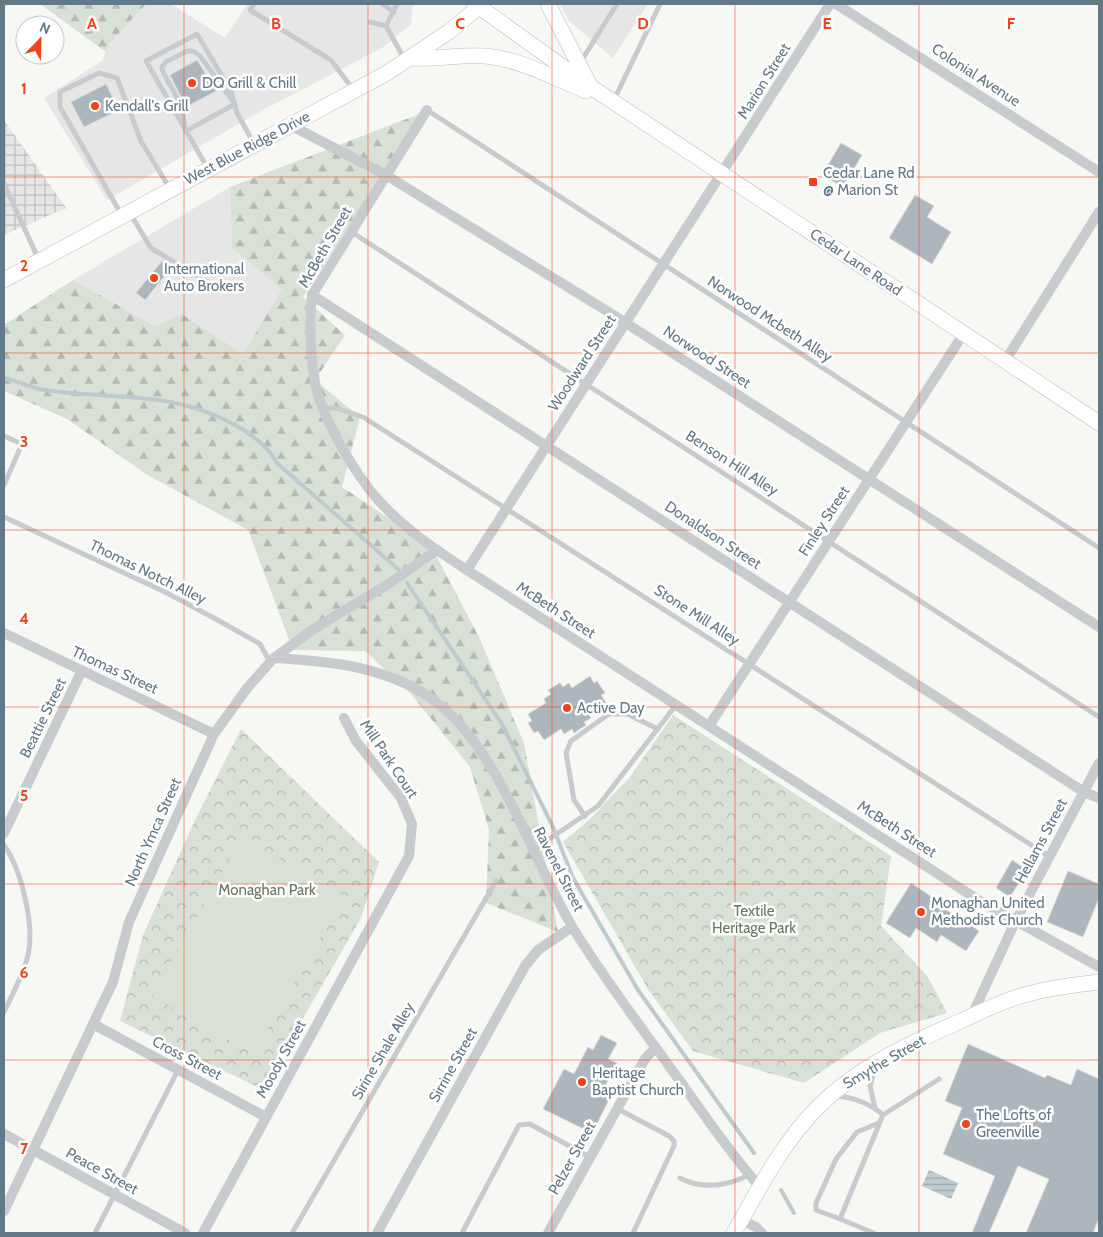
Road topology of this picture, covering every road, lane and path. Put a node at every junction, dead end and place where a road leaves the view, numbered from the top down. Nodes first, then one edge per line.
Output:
1 (254, 4) edge
2 (382, 4) edge
3 (397, 4) edge
4 (548, 4) edge
5 (617, 4) edge
6 (660, 4) edge
7 (830, 4) edge
8 (836, 4) edge
9 (479, 5) edge
10 (394, 12) junction
11 (370, 22) dead end
12 (386, 26) junction
13 (409, 60) junction
14 (580, 63) junction
15 (591, 87) junction
16 (354, 91) junction
17 (613, 101) junction
18 (235, 104) junction
19 (428, 110) joint
20 (290, 125) junction
21 (186, 131) junction
22 (255, 145) junction
23 (208, 170) junction
24 (1099, 172) edge
25 (722, 173) junction
26 (386, 175) junction
27 (4, 184) edge
28 (170, 190) junction
29 (1099, 212) edge
30 (126, 214) junction
31 (350, 231) junction
32 (39, 260) junction
33 (663, 264) junction
34 (4, 280) edge
35 (210, 284) dead end
36 (312, 295) junction
37 (626, 322) junction
38 (964, 334) junction
39 (1005, 360) junction
40 (587, 383) junction
41 (324, 408) junction
42 (906, 422) junction
43 (1099, 423) edge
44 (4, 436) edge
45 (547, 446) junction
46 (869, 479) junction
47 (4, 485) edge
48 (507, 508) junction
49 (4, 517) edge
50 (829, 541) junction
51 (1099, 548) edge
52 (437, 550) junction
53 (467, 570) junction
54 (790, 601) junction
55 (1099, 627) edge
56 (4, 633) edge
57 (272, 661) junction
58 (749, 664) junction
59 (82, 670) junction
60 (676, 705) junction
61 (1099, 717) edge
62 (344, 718) dead end
63 (708, 726) junction
64 (658, 729) junction
65 (214, 734) junction
66 (1099, 763) edge
67 (1084, 792) junction
68 (1099, 798) edge
69 (585, 816) junction
70 (4, 833) edge
71 (4, 845) edge
72 (533, 850) junction
73 (1050, 857) junction
74 (496, 881) dead end
75 (385, 900) joint
76 (1016, 922) junction
77 (572, 927) junction
78 (1099, 967) edge
79 (1099, 982) edge
80 (4, 1012) edge
81 (972, 1016) junction
82 (93, 1024) junction
83 (655, 1048) junction
84 (876, 1063) junction
85 (178, 1070) junction
86 (939, 1079) dead end
87 (830, 1096) junction
88 (875, 1108) junction
89 (618, 1109) junction
90 (883, 1115) junction
91 (266, 1117) junction
92 (880, 1122) junction
93 (4, 1134) edge
94 (33, 1150) junction
95 (589, 1157) junction
96 (680, 1178) dead end
97 (754, 1181) junction
98 (115, 1195) junction
99 (4, 1211) edge
100 (840, 1219) junction
101 (738, 1227) edge
102 (95, 1233) edge
103 (185, 1233) edge
104 (203, 1233) edge
105 (292, 1233) edge
106 (377, 1233) edge
107 (462, 1233) edge
108 (548, 1233) edge
109 (633, 1233) edge
110 (762, 1233) edge
111 (874, 1233) edge

1 - 16 lane
2 - 10 lane
3 - 10 lane
4 - 14 main road
5 - 14 lane
6 - 17 lane
7 - 25 street, Marion Street
8 - 24 street, Colonial Avenue
9 - 13 main road, West Blue Ridge Drive
9 - 15 main road, Cedar Lane Road
10 - 12 lane
11 - 12 lane
12 - 13 lane
13 - 16 main road, West Blue Ridge Drive
13 - 17 main road, Cedar Lane Road
14 - 15 main road
15 - 17 main road, Cedar Lane Road
16 - 20 main road, West Blue Ridge Drive
17 - 25 main road, Cedar Lane Road
18 - 21 lane
18 - 21 lane
18 - 21 lane
18 - 22 lane
19 - 26 street, McBeth Street
19 - 33 lane, Norwood Mcbeth Alley
20 - 22 main road, West Blue Ridge Drive
20 - 26 street, Norwood Street
21 - 23 lane
22 - 23 main road, West Blue Ridge Drive
23 - 28 main road, West Blue Ridge Drive
25 - 33 street, Woodward Street
25 - 38 main road, Cedar Lane Road
26 - 31 street, McBeth Street
26 - 37 street, Norwood Street
27 - 32 lane
28 - 30 main road, West Blue Ridge Drive
28 - 30 lane
29 - 39 street
30 - 32 main road, West Blue Ridge Drive
30 - 35 lane
31 - 36 street, McBeth Street
31 - 40 lane, Benson Hill Alley
32 - 34 main road, West Blue Ridge Drive
33 - 37 street, Woodward Street
33 - 42 lane, Norwood Mcbeth Alley
36 - 41 street, McBeth Street
36 - 45 street, Donaldson Street
37 - 40 street, Woodward Street
37 - 46 street, Norwood Street
38 - 39 main road, Cedar Lane Road
38 - 42 street, Finley Street
39 - 43 main road, Cedar Lane Road
40 - 45 street, Woodward Street
40 - 50 lane, Benson Hill Alley
41 - 48 lane, Stone Mill Alley
41 - 52 street, McBeth Street
42 - 46 street, Finley Street
42 - 51 lane, Norwood Mcbeth Alley
44 - 47 lane
45 - 48 street, Woodward Street
45 - 54 street, Donaldson Street
46 - 50 street, Finley Street
46 - 55 street, Norwood Street
48 - 53 street, Woodward Street
48 - 58 lane, Stone Mill Alley
49 - 57 lane, Thomas Notch Alley
50 - 54 street, Finley Street
50 - 61 lane, Benson Hill Alley
52 - 53 street, McBeth Street
52 - 57 street, North Ymca Street
53 - 60 street, McBeth Street
54 - 58 street, Finley Street
54 - 67 street, Donaldson Street
56 - 59 street, Thomas Street
57 - 65 street, North Ymca Street
57 - 72 street, Ravenel Street
58 - 63 street, Finley Street
58 - 73 lane, Stone Mill Alley
59 - 65 street, Thomas Street
59 - 70 street, Beattie Street
60 - 63 street, McBeth Street
60 - 64 lane
62 - 75 street, Mill Park Court
63 - 76 street, McBeth Street
64 - 69 lane
64 - 69 lane
65 - 82 street, North Ymca Street
66 - 67 street, Hellams Street
67 - 68 street, Donaldson Street
67 - 73 street, Hellams Street
69 - 72 lane
71 - 80 lane
72 - 77 street, Ravenel Street
73 - 76 street, Hellams Street
74 - 105 lane, Sirine Shale Alley
75 - 91 street, Moody Street
76 - 78 street, McBeth Street
76 - 81 street, Hellams Street
77 - 83 street, Ravenel Street
77 - 106 street, Sirrine Street
79 - 81 main road, Smythe Street
81 - 84 main road, Smythe Street
82 - 85 street, Cross Street
82 - 94 street, North Ymca Street
83 - 89 street, Pelzer Street
83 - 97 street, Ravenel Street
84 - 87 main road, Smythe Street
84 - 88 lane
85 - 91 street, Cross Street
85 - 98 lane
86 - 90 lane
87 - 88 lane
87 - 97 main road, Smythe Street
88 - 90 lane
89 - 95 street, Pelzer Street
89 - 109 lane
90 - 92 lane
91 - 104 street, Moody Street
92 - 100 lane
92 - 100 lane
93 - 94 street, Peace Street
94 - 98 street, Peace Street
94 - 99 street, North Ymca Street
95 - 107 lane
95 - 108 street, Pelzer Street
96 - 97 lane
97 - 101 main road, Smythe Street
98 - 102 lane
98 - 103 street, Peace Street
100 - 111 lane
101 - 110 street

